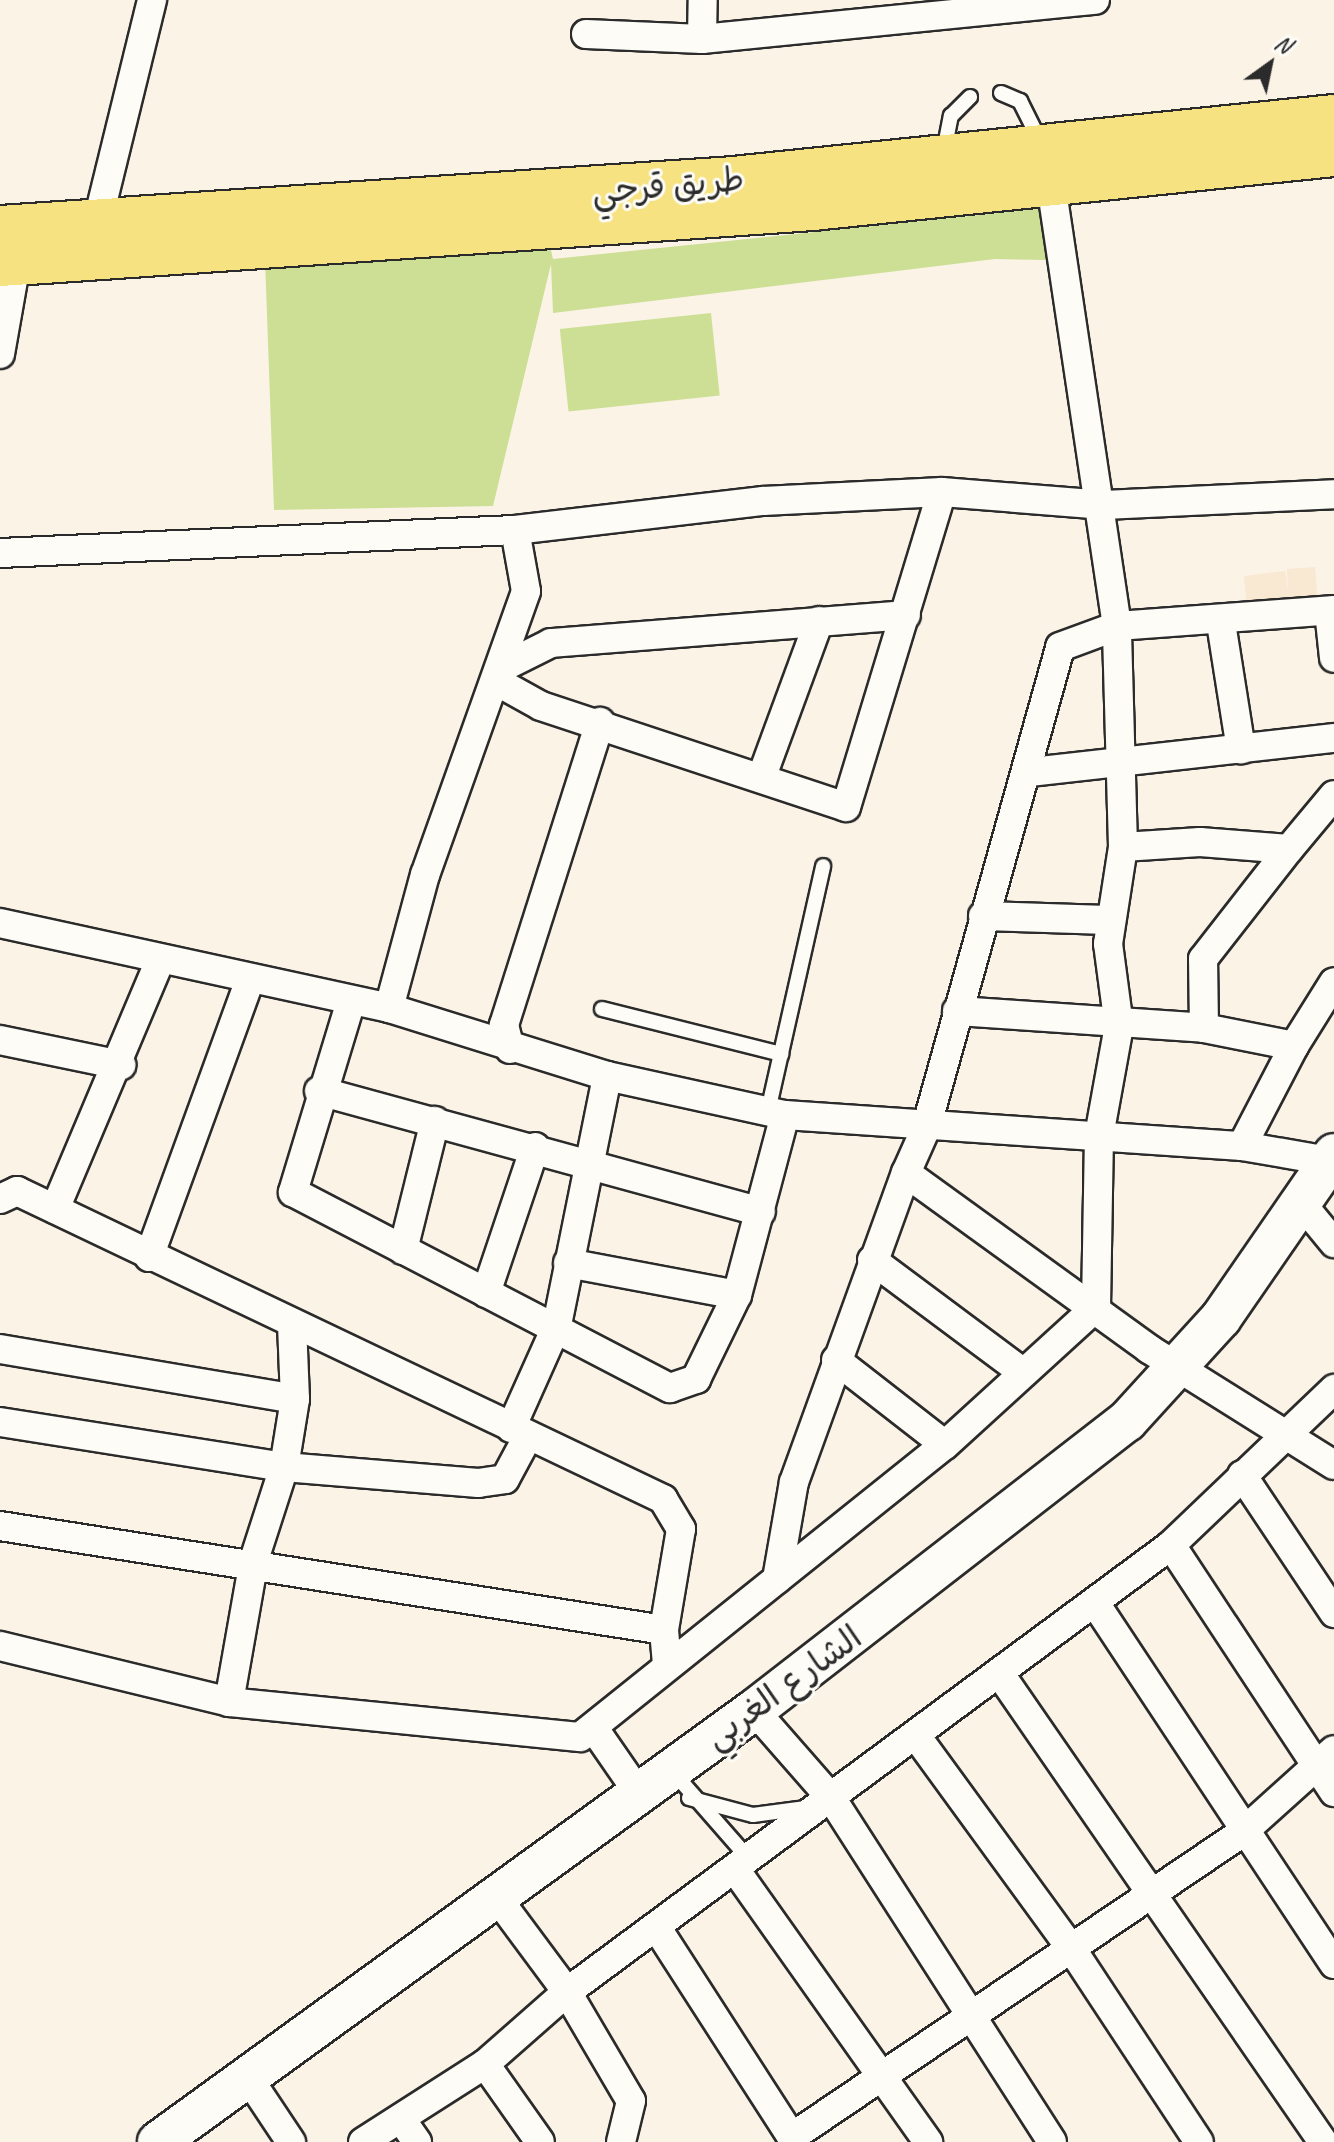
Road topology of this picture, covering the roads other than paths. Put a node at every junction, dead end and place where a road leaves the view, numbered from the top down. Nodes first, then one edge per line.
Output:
1 (152, 0) edge
2 (703, 0) edge
3 (1095, 0) edge
4 (586, 34) dead end
5 (702, 39) junction
6 (1001, 93) dead end
7 (970, 97) dead end
8 (1334, 117) edge
9 (1334, 154) edge
10 (943, 158) junction
11 (1047, 165) junction
12 (97, 224) junction
13 (5, 252) edge
14 (0, 354) edge
15 (942, 492) junction
16 (1334, 494) edge
17 (1104, 505) junction
18 (515, 530) junction
19 (0, 553) edge
20 (1332, 611) edge
21 (906, 615) junction
22 (819, 621) junction
23 (1221, 623) junction
24 (1117, 626) junction
25 (1334, 658) edge
26 (498, 675) junction
27 (600, 722) junction
28 (1334, 738) edge
29 (1241, 749) junction
30 (1121, 758) junction
31 (1030, 772) junction
32 (762, 776) junction
33 (1334, 795) edge
34 (1123, 847) junction
35 (1289, 849) junction
36 (823, 866) dead end
37 (983, 916) junction
38 (1109, 920) junction
39 (0, 923) edge
40 (159, 963) junction
41 (250, 980) junction
42 (1334, 982) edge
43 (351, 1001) junction
44 (389, 1008) junction
45 (602, 1009) dead end
46 (957, 1011) junction
47 (1119, 1026) junction
48 (1204, 1028) junction
49 (0, 1040) edge
50 (1294, 1046) junction
51 (510, 1049) junction
52 (781, 1054) junction
53 (121, 1065) junction
54 (607, 1076) junction
55 (319, 1091) junction
56 (776, 1113) junction
57 (435, 1121) junction
58 (926, 1128) junction
59 (1099, 1136) junction
60 (1242, 1146) junction
61 (535, 1147) junction
62 (1332, 1158) edge
63 (589, 1168) junction
64 (906, 1173) junction
65 (0, 1199) edge
66 (1301, 1203) junction
67 (55, 1209) junction
68 (761, 1212) junction
69 (1334, 1243) edge
70 (403, 1250) junction
71 (149, 1257) junction
72 (872, 1260) junction
73 (568, 1263) junction
74 (486, 1293) junction
75 (737, 1295) junction
76 (1096, 1307) junction
77 (292, 1325) junction
78 (557, 1325) junction
79 (0, 1349) edge
80 (836, 1360) junction
81 (1181, 1368) junction
82 (1022, 1372) junction
83 (1334, 1389) edge
84 (295, 1399) junction
85 (0, 1422) edge
86 (519, 1433) junction
87 (1291, 1435) junction
88 (945, 1445) junction
89 (1334, 1465) edge
90 (284, 1467) junction
91 (1242, 1475) junction
92 (0, 1526) edge
93 (1171, 1545) junction
94 (254, 1560) junction
95 (776, 1585) junction
96 (1095, 1603) junction
97 (1334, 1613) edge
98 (664, 1630) junction
99 (0, 1646) edge
100 (667, 1666) junction
101 (1000, 1674) junction
102 (229, 1702) junction
103 (754, 1710) junction
104 (595, 1730) junction
105 (917, 1737) junction
106 (1326, 1759) edge
107 (680, 1783) junction
108 (638, 1792) junction
109 (1334, 1792) edge
110 (826, 1804) junction
111 (1243, 1832) junction
112 (744, 1866) junction
113 (1149, 1891) junction
114 (498, 1899) junction
115 (657, 1928) junction
116 (1071, 1948) junction
117 (1334, 1964) edge
118 (567, 1992) junction
119 (970, 2022) junction
120 (485, 2064) junction
121 (245, 2073) junction
122 (879, 2073) junction
123 (409, 2130) edge
124 (793, 2140) edge
125 (158, 2142) edge
126 (291, 2142) edge
127 (363, 2142) edge
128 (540, 2142) edge
129 (621, 2142) edge
130 (928, 2142) edge
131 (1052, 2142) edge
132 (1199, 2142) edge
133 (1323, 2142) edge

1 - 12 street
2 - 5 street
3 - 5 street
4 - 5 street
6 - 11 lane
7 - 10 lane
8 - 11 highway, طريق قرجي
9 - 11 highway, طريق قرجي
10 - 11 highway, طريق قرجي
10 - 12 highway, طريق قرجي
11 - 13 highway, طريق قرجي
11 - 17 street
12 - 13 highway, طريق قرجي
13 - 14 street
15 - 17 street
15 - 18 street
15 - 21 street
16 - 17 street
17 - 24 street
18 - 19 street
18 - 26 street
20 - 23 street
20 - 25 street
21 - 22 street
21 - 32 street
22 - 26 street
22 - 32 street
23 - 24 street
23 - 29 street
24 - 30 street
24 - 31 street
26 - 27 street
26 - 44 street
27 - 32 street
27 - 51 street
28 - 29 street
29 - 30 street
30 - 31 street
30 - 34 street
31 - 37 street
33 - 35 street
34 - 35 street
34 - 38 street
35 - 48 street
36 - 52 lane
37 - 38 street
37 - 46 street
38 - 47 street
39 - 40 street
40 - 41 street
40 - 53 street
41 - 43 street
41 - 71 street
42 - 50 street
43 - 44 street
43 - 55 street
44 - 51 street
45 - 52 lane
46 - 47 street
46 - 58 street
47 - 48 street
47 - 59 street
48 - 50 street
49 - 53 street
50 - 60 street
51 - 54 street
52 - 56 lane
53 - 67 street
54 - 56 street
54 - 63 street
55 - 57 street
55 - 70 street
56 - 58 street
56 - 68 street
57 - 61 street
57 - 70 street
58 - 59 street
58 - 64 street
59 - 60 street
59 - 76 street
60 - 62 street
61 - 63 street
61 - 74 street
62 - 66 street, الشارع الغربي
63 - 68 street
63 - 73 street
64 - 72 street
64 - 76 street
65 - 67 street
66 - 69 street
66 - 81 street, الشارع الغربي
67 - 71 street
68 - 75 street
70 - 74 street
71 - 77 street
72 - 80 street
72 - 82 street
73 - 75 street
73 - 78 street
74 - 78 street
75 - 78 street
76 - 81 street
76 - 82 street
77 - 84 street
77 - 86 street
78 - 86 street
79 - 84 street
80 - 88 street
80 - 95 street
81 - 87 street
81 - 103 street, الشارع الغربي
82 - 88 street
83 - 87 street
84 - 90 street
85 - 90 street
86 - 90 street
86 - 98 street
87 - 89 street
87 - 91 street
88 - 95 street
90 - 94 street
91 - 93 street
91 - 97 street
92 - 94 street
93 - 96 street
93 - 106 street
94 - 98 street
94 - 102 street
95 - 100 street
96 - 101 street
96 - 111 street
98 - 100 street
99 - 102 street
100 - 104 street
101 - 105 street
101 - 113 street
102 - 104 street
103 - 107 street, الشارع الغربي
103 - 110 street
104 - 108 street
105 - 110 street
105 - 116 street
106 - 109 street
106 - 111 street
107 - 108 street, الشارع الغربي
107 - 110 lane
107 - 112 lane
108 - 114 street, الشارع الغربي
110 - 112 street
110 - 119 street
111 - 113 street
111 - 117 street
112 - 115 street
112 - 122 street
113 - 116 street
113 - 133 street
114 - 118 street
114 - 121 street, الشارع الغربي
115 - 118 street
115 - 124 street
116 - 119 street
116 - 132 street
118 - 120 street
118 - 129 street
119 - 122 street
119 - 131 street
120 - 123 street
120 - 128 street
121 - 125 street, الشارع الغربي
121 - 126 street
122 - 124 street
122 - 130 street
123 - 127 street

